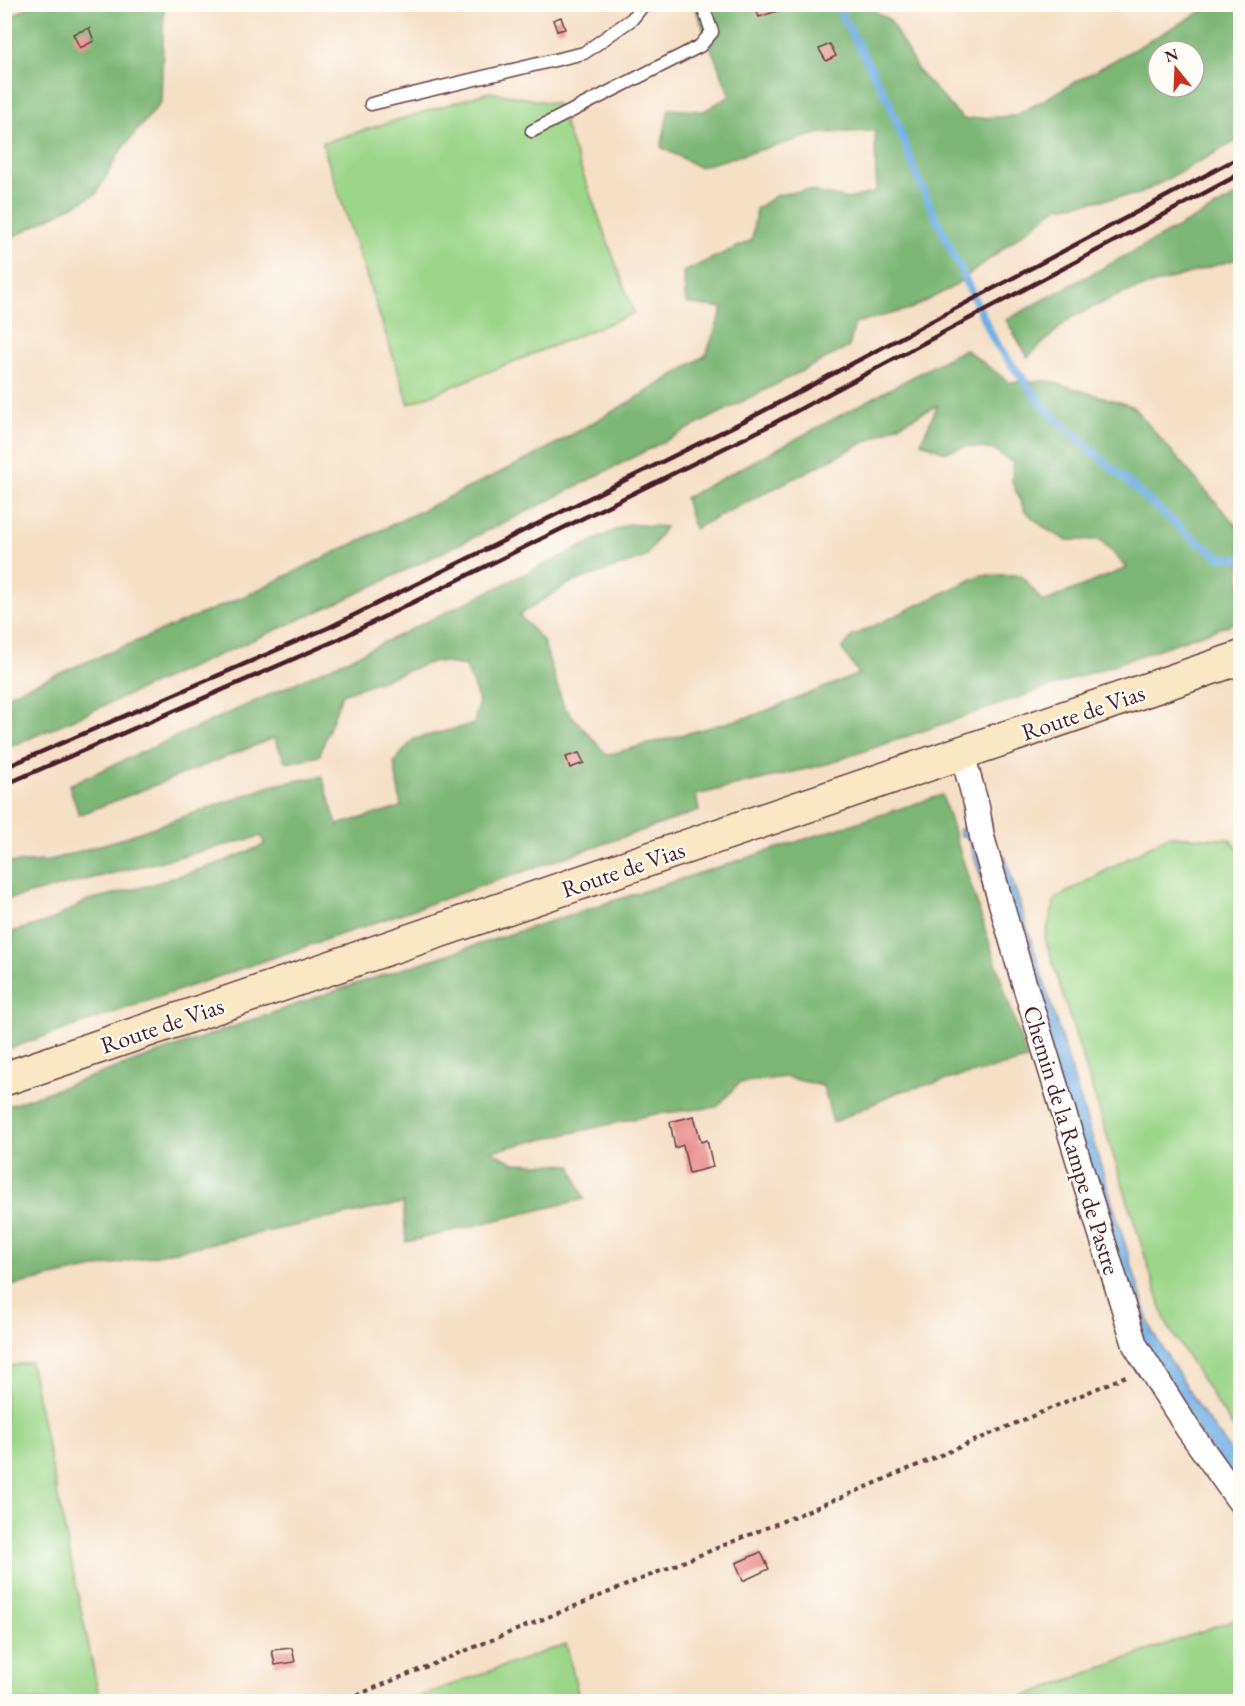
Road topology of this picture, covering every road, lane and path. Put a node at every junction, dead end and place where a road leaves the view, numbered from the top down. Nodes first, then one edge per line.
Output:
1 (644, 4) edge
2 (702, 4) edge
3 (371, 104) dead end
4 (532, 131) dead end
5 (1240, 658) edge
6 (962, 753) junction
7 (4, 1079) edge
8 (1149, 1367) junction
9 (1240, 1502) edge
10 (340, 1701) edge

1 - 3 lane
2 - 4 lane
5 - 6 main road, Route de Vias
6 - 7 main road, Route de Vias
6 - 8 street, Chemin de la Rampe de Pastre
8 - 9 street, Chemin de la Rampe de Pastre
8 - 10 path

